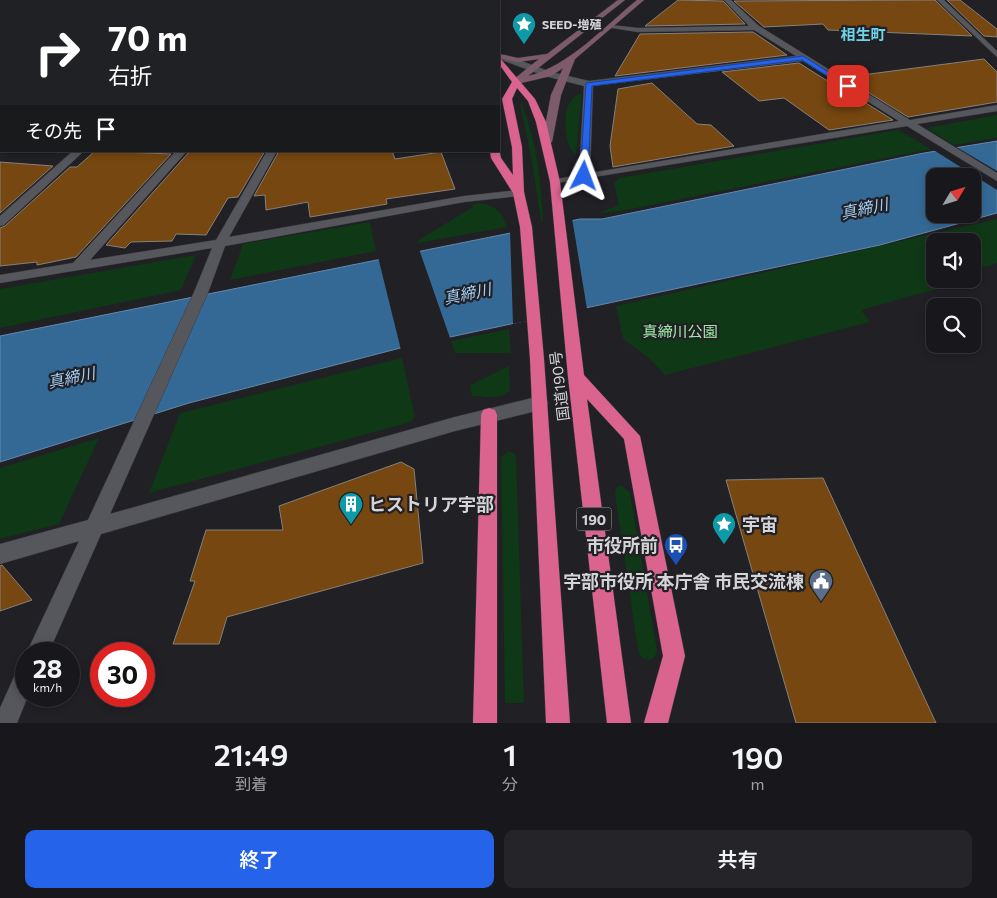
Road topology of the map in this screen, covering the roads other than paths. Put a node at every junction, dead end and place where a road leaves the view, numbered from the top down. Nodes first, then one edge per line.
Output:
1 (622, 0) edge
2 (642, 0) edge
3 (727, 0) edge
4 (940, 0) edge
5 (610, 27) junction
6 (756, 28) junction
7 (551, 54) junction
8 (997, 56) edge
9 (500, 57) edge
10 (571, 58) junction
11 (803, 58) junction
12 (533, 68) junction
13 (548, 74) junction
14 (500, 78) edge
15 (562, 78) junction
16 (517, 81) junction
17 (589, 84) junction
18 (997, 108) edge
19 (908, 124) junction
20 (547, 142) junction
21 (78, 152) edge
22 (181, 152) edge
23 (271, 152) edge
24 (495, 152) edge
25 (584, 176) junction
26 (997, 178) edge
27 (555, 182) junction
28 (519, 192) junction
29 (0, 222) edge
30 (220, 243) junction
31 (78, 265) junction
32 (0, 279) edge
33 (576, 377) junction
34 (540, 402) junction
35 (489, 415) junction
36 (95, 527) junction
37 (0, 554) edge
38 (42, 642) edge
39 (15, 701) edge
40 (5, 723) edge
41 (485, 723) edge
42 (558, 723) edge
43 (619, 723) edge
44 (656, 723) edge

1 - 7 street
2 - 5 street
3 - 6 street
4 - 8 street
5 - 6 street
5 - 10 street
6 - 11 street
7 - 9 street
7 - 12 street
9 - 12 street
9 - 16 highway, 国道190号 / 190
10 - 13 street
10 - 15 street
11 - 17 street
11 - 19 street
12 - 13 street
12 - 16 street
13 - 15 street
13 - 16 street
14 - 16 highway
15 - 17 street
15 - 20 street
16 - 20 highway, 国道190号 / 190
16 - 28 highway
17 - 25 street
18 - 19 street
19 - 25 street
19 - 26 street
20 - 27 highway, 国道190号 / 190
21 - 29 street
22 - 31 street
23 - 30 street
24 - 28 highway, 国道190号
25 - 27 street
27 - 33 highway, 国道190号 / 190
28 - 30 street
28 - 34 highway, 国道190号
30 - 31 street
30 - 36 street
31 - 32 street
33 - 43 highway, 国道190号 / 190
33 - 44 highway
34 - 35 street
34 - 42 highway, 国道190号
35 - 36 street
35 - 41 highway
36 - 37 street
36 - 38 street
39 - 40 street

